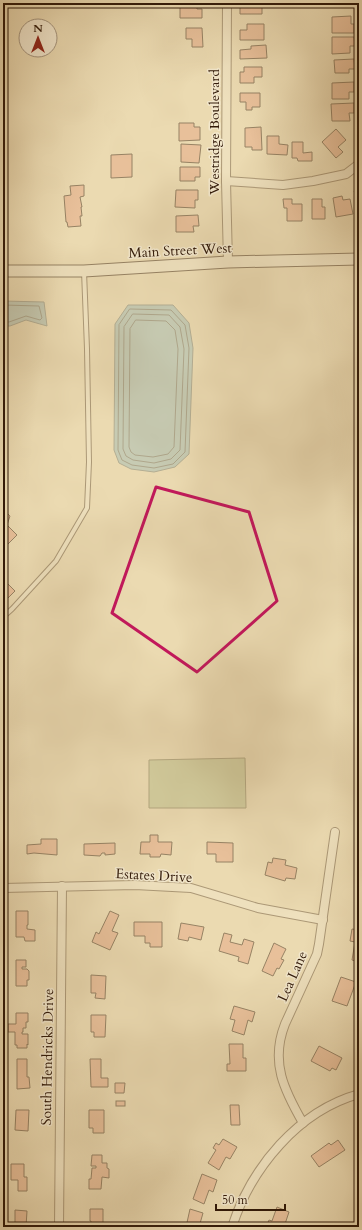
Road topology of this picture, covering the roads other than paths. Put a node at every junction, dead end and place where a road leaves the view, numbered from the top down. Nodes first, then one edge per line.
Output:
1 (228, 3) edge
2 (359, 164) edge
3 (226, 181) junction
4 (359, 260) edge
5 (228, 262) junction
6 (3, 271) edge
7 (84, 271) junction
8 (3, 617) edge
9 (335, 832) dead end
10 (62, 886) junction
11 (3, 888) edge
12 (323, 920) junction
13 (359, 1094) edge
14 (303, 1123) junction
15 (59, 1227) edge
16 (232, 1227) edge

1 - 3 street, Westridge Boulevard
2 - 3 street
3 - 5 street, Westridge Boulevard
4 - 5 main road, Main Street West
5 - 7 main road, Main Street West
6 - 7 main road, Main Street West
7 - 8 lane
9 - 12 street, Lea Lane
10 - 11 street, Estates Drive
10 - 12 street, Estates Drive
10 - 15 street, South Hendricks Drive
12 - 14 street, Lea Lane
13 - 14 street
14 - 16 street

